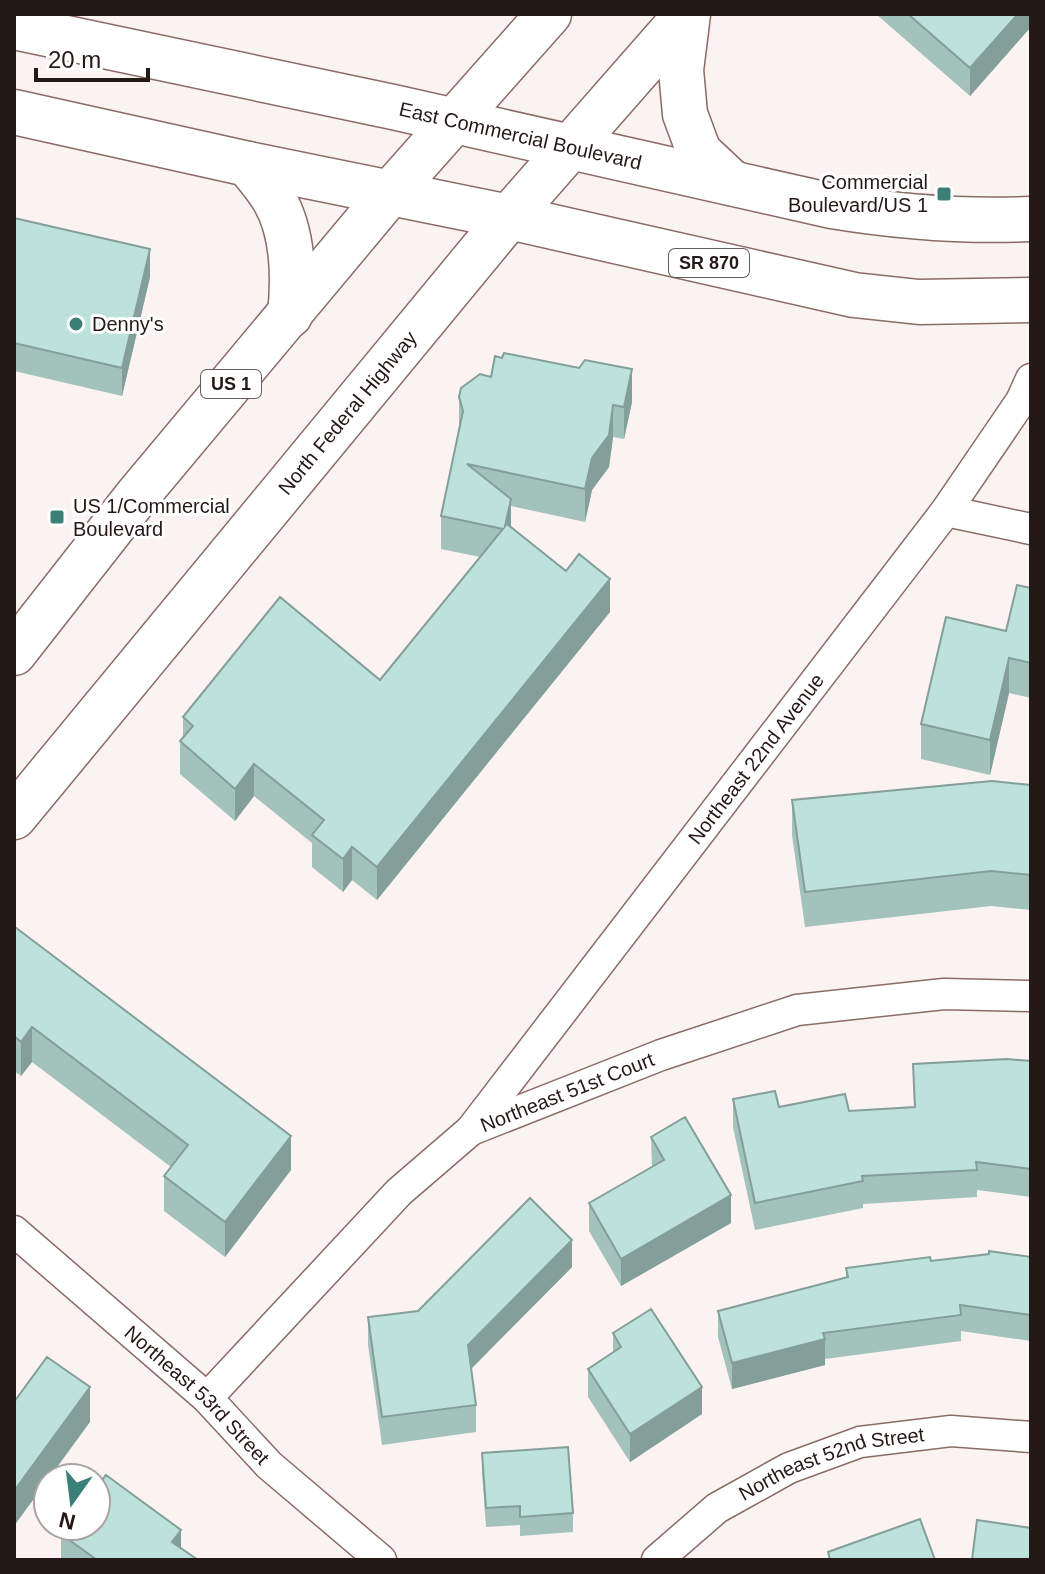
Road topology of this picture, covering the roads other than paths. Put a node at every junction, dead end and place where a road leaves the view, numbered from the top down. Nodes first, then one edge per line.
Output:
1 (549, 14) edge
2 (687, 14) edge
3 (14, 27) edge
4 (14, 112) edge
5 (455, 121) junction
6 (570, 147) junction
7 (248, 164) junction
8 (732, 183) junction
9 (391, 192) junction
10 (509, 217) junction
11 (1031, 219) edge
12 (1031, 300) edge
13 (290, 315) junction
14 (1031, 379) edge
15 (946, 511) junction
16 (1031, 529) edge
17 (14, 653) edge
18 (14, 817) edge
19 (1031, 996) edge
20 (471, 1130) junction
21 (14, 1231) edge
22 (207, 1398) junction
23 (1031, 1437) edge
24 (381, 1560) edge
25 (657, 1560) edge

1 - 5 main road, US 1
2 - 6 main road, North Federal Highway
2 - 8 main road
3 - 5 main road, East Commercial Boulevard
4 - 7 main road, SR 870
5 - 6 main road, East Commercial Boulevard
5 - 9 main road, US 1
6 - 8 main road, East Commercial Boulevard
6 - 10 main road, North Federal Highway
7 - 9 main road, SR 870
7 - 13 main road
8 - 11 main road, East Commercial Boulevard
9 - 10 main road, SR 870
9 - 13 main road, US 1
10 - 12 main road, SR 870
10 - 18 main road, North Federal Highway
13 - 17 main road, US 1
14 - 15 street, Northeast 22nd Avenue
15 - 16 street
15 - 20 street, Northeast 22nd Avenue
19 - 20 street, Northeast 51st Court
20 - 22 street, Northeast 51st Court
21 - 22 street, Northeast 53rd Street
22 - 24 street, Northeast 53rd Street
23 - 25 street, Northeast 52nd Street

